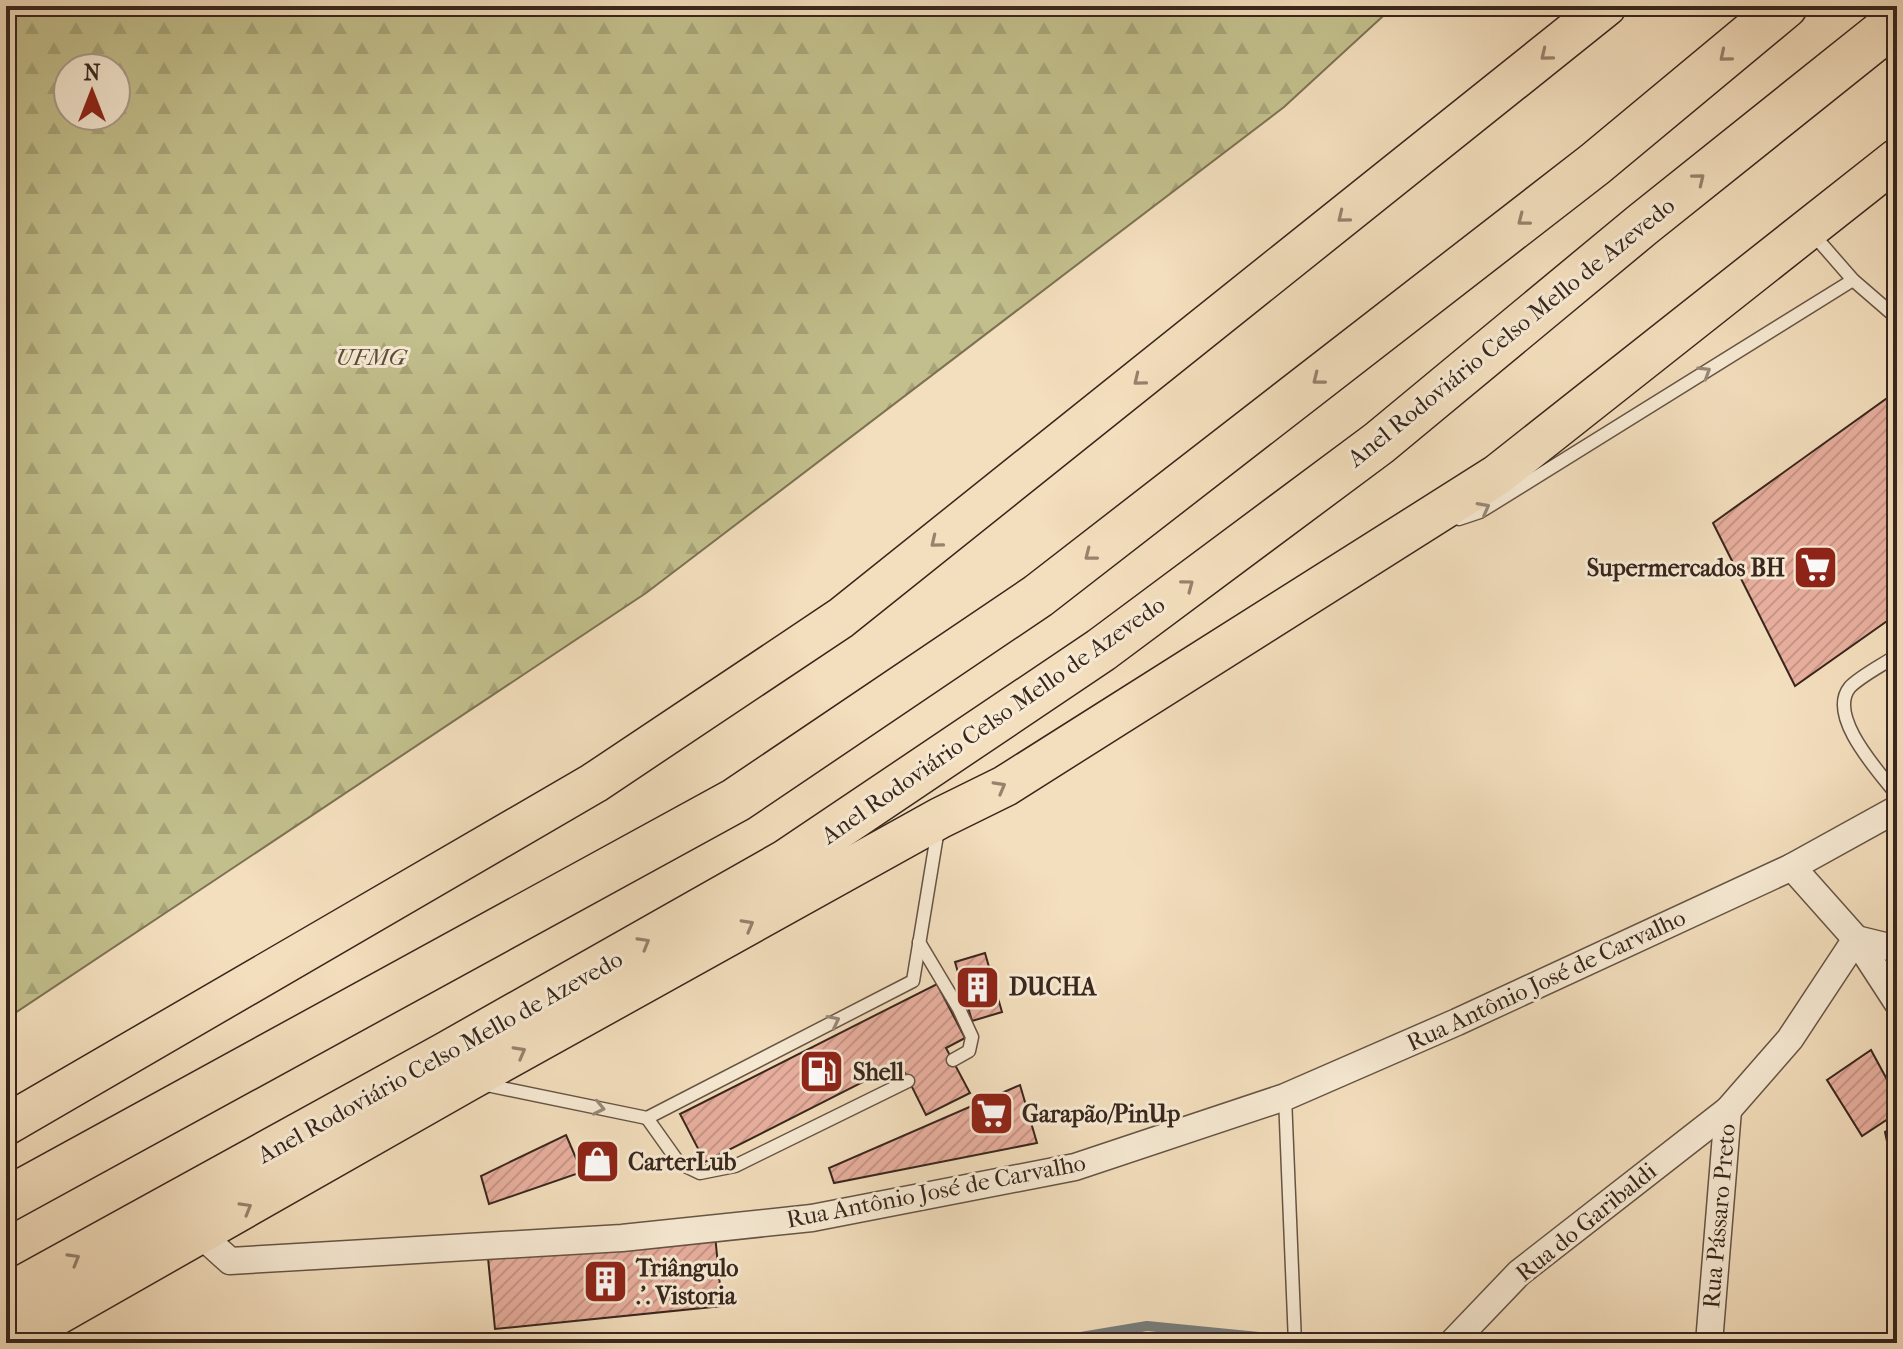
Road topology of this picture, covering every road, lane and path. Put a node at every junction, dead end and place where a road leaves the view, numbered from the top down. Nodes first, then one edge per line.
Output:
1 (1606, 6) edge
2 (1785, 6) edge
3 (1897, 21) edge
4 (1897, 159) edge
5 (1808, 228) junction
6 (1853, 280) junction
7 (1897, 318) edge
8 (1409, 530) junction
9 (1897, 655) edge
10 (1897, 795) edge
11 (1897, 809) edge
12 (940, 818) junction
13 (1792, 867) junction
14 (1856, 939) junction
15 (919, 942) junction
16 (1897, 949) edge
17 (1897, 1002) edge
18 (953, 1060) dead end
19 (467, 1081) junction
20 (908, 1081) dead end
21 (1285, 1097) junction
22 (1728, 1110) junction
23 (647, 1118) junction
24 (6, 1125) edge
25 (6, 1200) edge
26 (200, 1234) junction
27 (6, 1297) edge
28 (7, 1343) edge
29 (1295, 1343) edge
30 (1452, 1343) edge
31 (1709, 1343) edge

1 -> 24 main road
2 -> 25 highway
27 -> 3 highway, Anel Rodoviário Celso Mello de Azevedo
4 - 5 main road, Anel Rodoviário Celso Mello de Azevedo
5 - 6 lane
5 - 8 main road, Anel Rodoviário Celso Mello de Azevedo
6 - 7 lane
8 -> 6 lane
12 -> 8 main road, Anel Rodoviário Celso Mello de Azevedo
9 - 10 lane
11 - 13 street, Rua Antônio José de Carvalho
12 - 15 lane
19 -> 12 main road, Anel Rodoviário Celso Mello de Azevedo
13 - 14 street
13 - 21 street, Rua Antônio José de Carvalho
14 - 16 street
14 - 17 street
14 - 22 street, Rua Pássaro Preto
15 - 18 lane
23 -> 15 lane
19 -> 23 lane
26 -> 19 main road, Anel Rodoviário Celso Mello de Azevedo
20 - 23 lane
21 - 26 street, Rua Antônio José de Carvalho
21 - 29 lane
22 - 30 street, Rua do Garibaldi
22 - 31 street, Rua Pássaro Preto
26 - 28 main road, Anel Rodoviário Celso Mello de Azevedo

